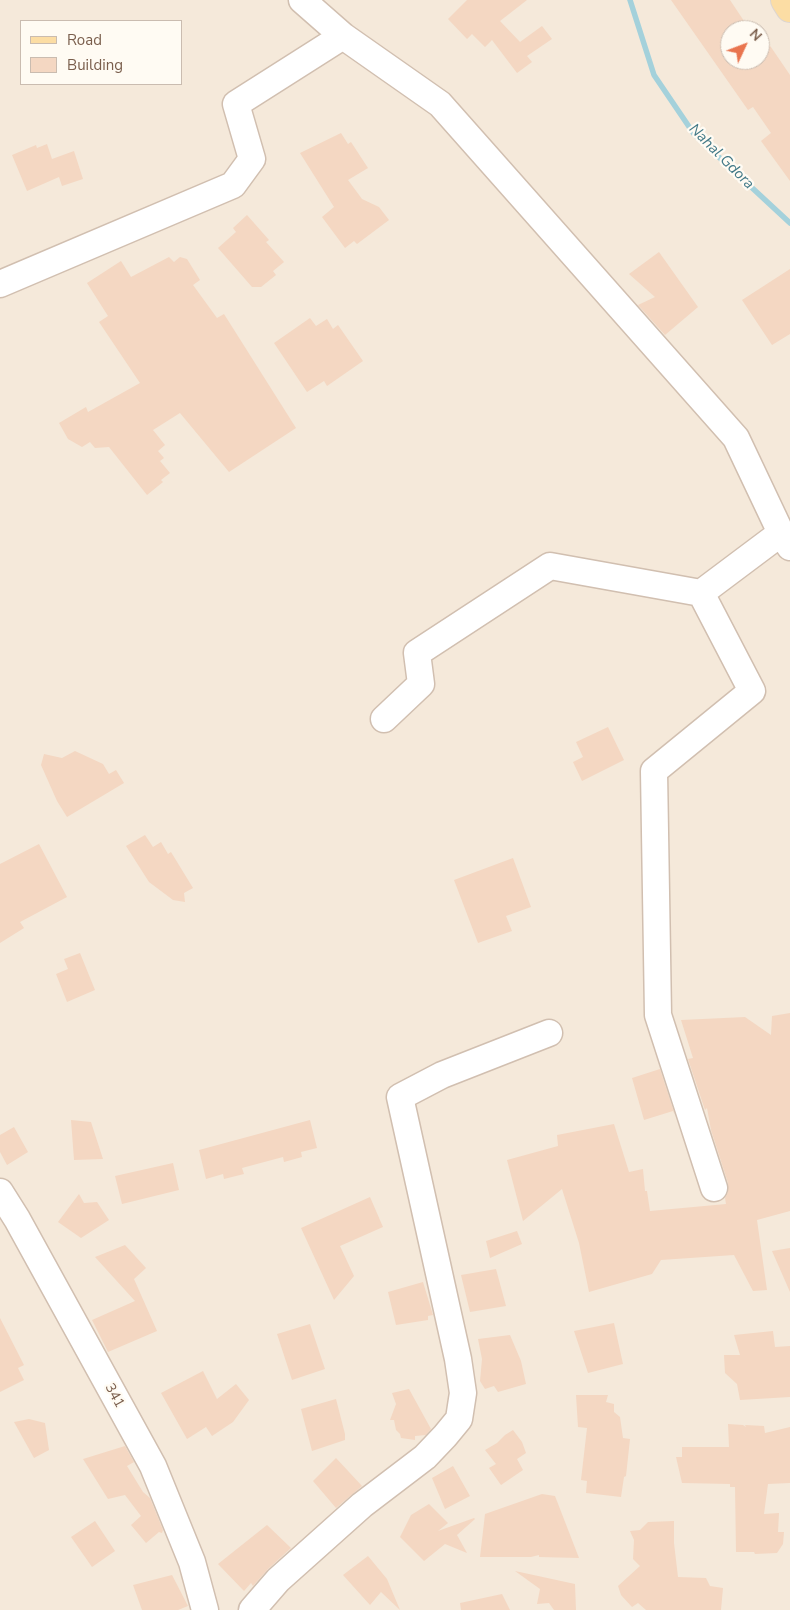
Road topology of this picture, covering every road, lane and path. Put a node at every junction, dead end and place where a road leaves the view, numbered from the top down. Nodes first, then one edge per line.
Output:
1 (302, 0) edge
2 (785, 0) edge
3 (790, 8) edge
4 (342, 36) junction
5 (0, 284) edge
6 (785, 540) edge
7 (701, 593) junction
8 (384, 719) dead end
9 (549, 1033) dead end
10 (714, 1188) dead end
11 (0, 1192) edge
12 (205, 1610) edge
13 (252, 1610) edge

1 - 4 street
2 - 3 main road
4 - 5 street
4 - 6 street
6 - 7 street
7 - 8 street
7 - 10 street
9 - 13 street
11 - 12 street, 341

